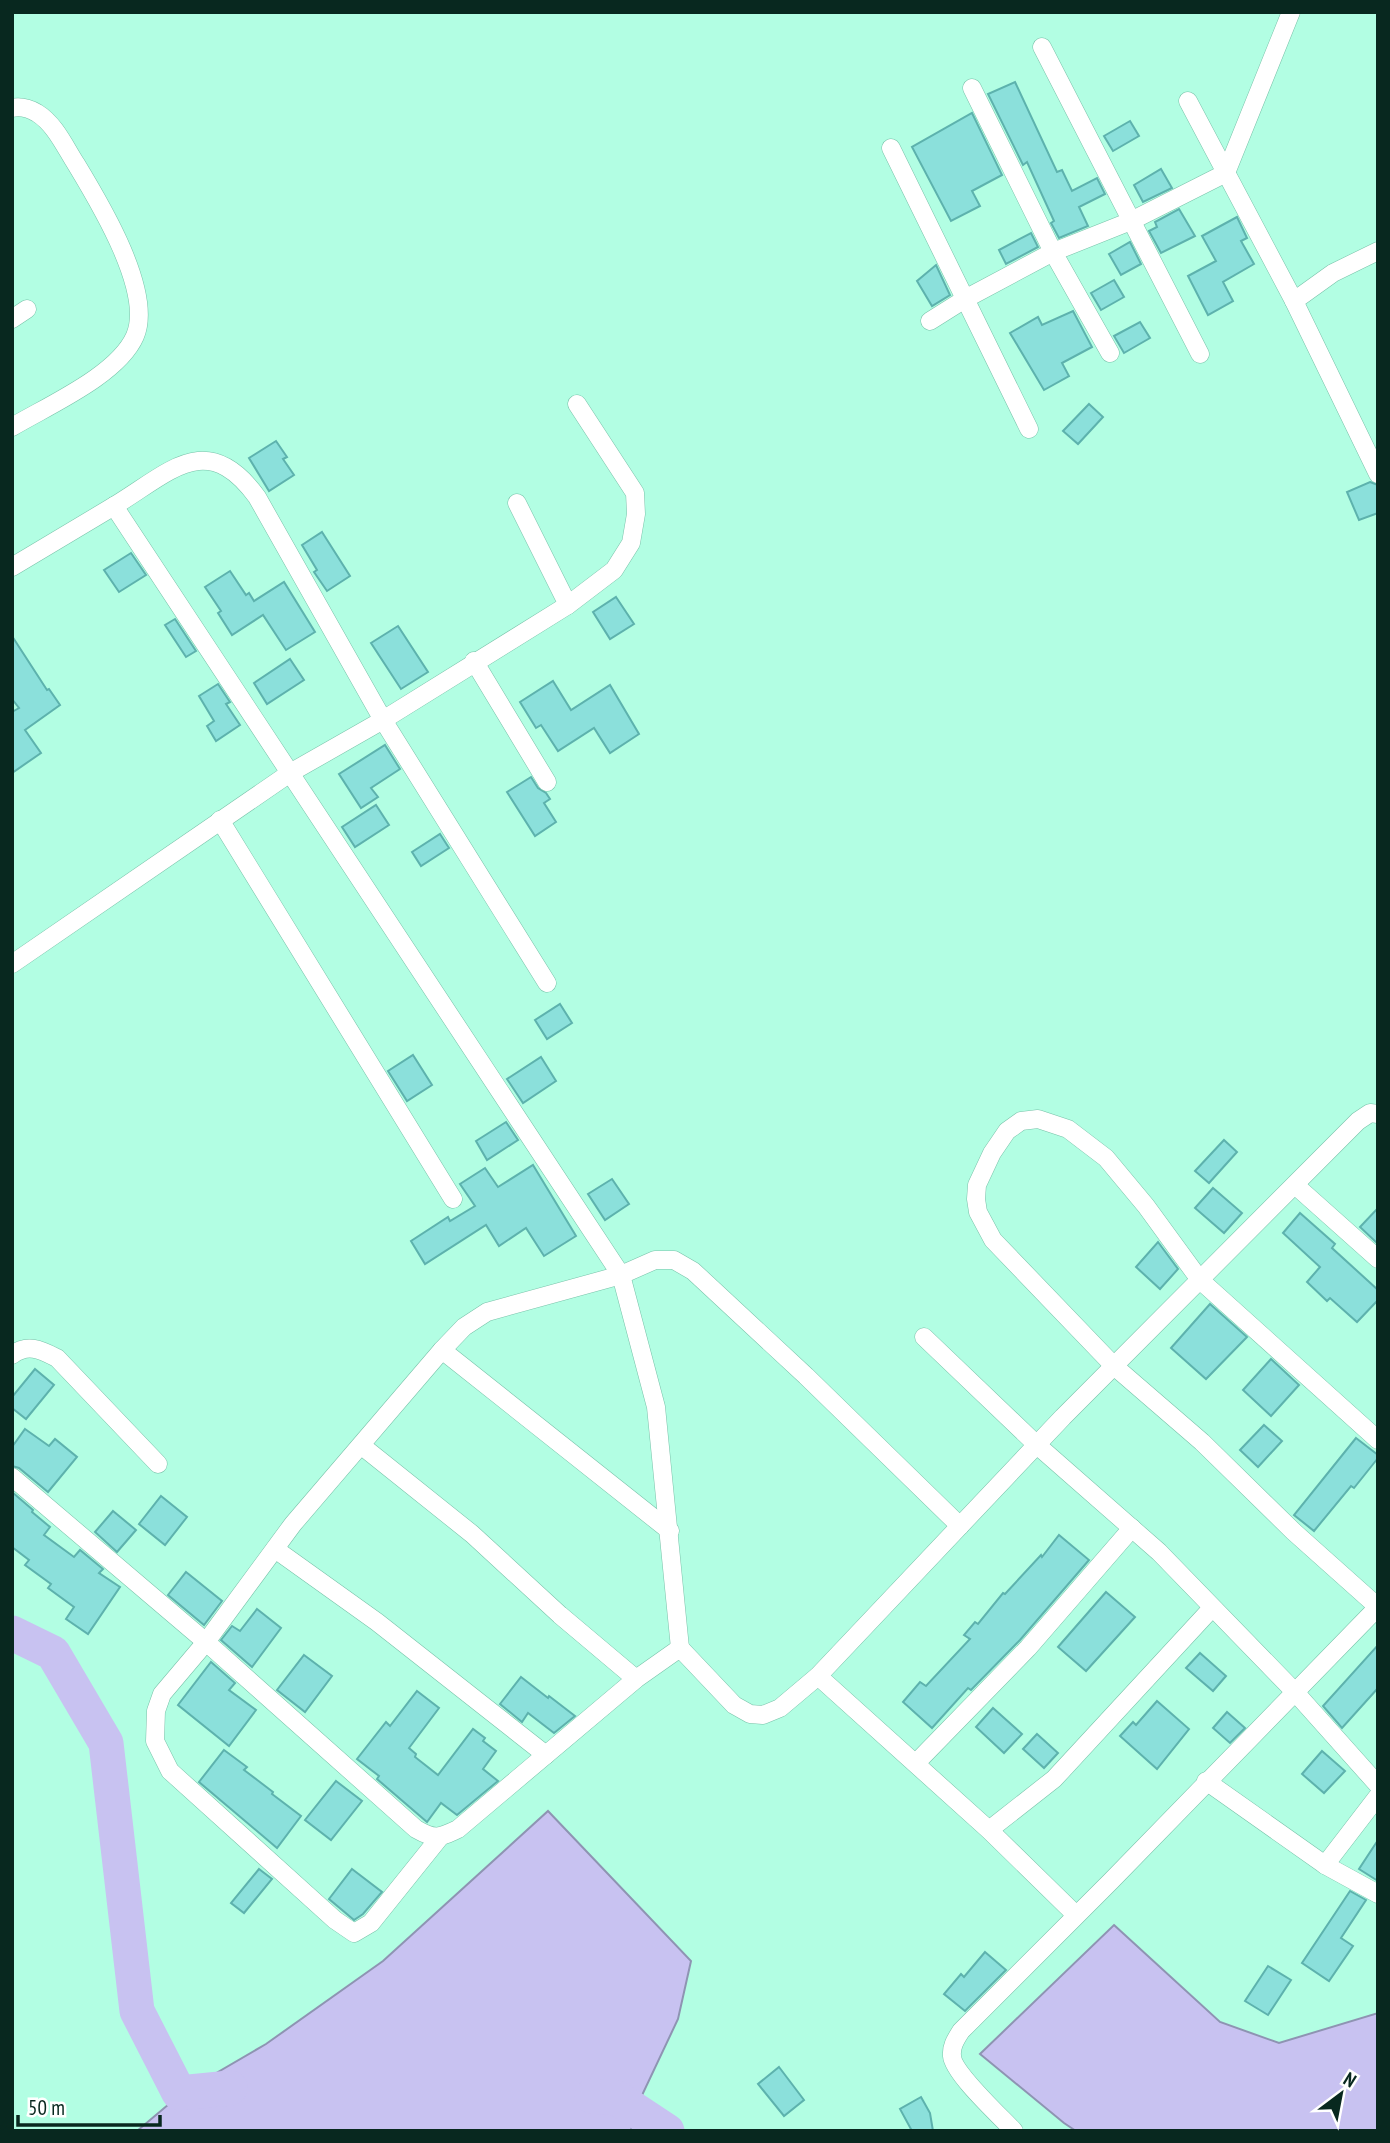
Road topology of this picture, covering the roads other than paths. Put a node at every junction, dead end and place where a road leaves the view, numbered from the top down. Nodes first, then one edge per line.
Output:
1 (1291, 12) edge
2 (1042, 47) dead end
3 (972, 88) dead end
4 (1188, 101) dead end
5 (12, 108) edge
6 (891, 149) dead end
7 (1226, 173) junction
8 (1132, 221) junction
9 (1378, 251) edge
10 (1052, 252) junction
11 (964, 299) junction
12 (1294, 301) junction
13 (930, 321) dead end
14 (1110, 353) dead end
15 (1200, 354) dead end
16 (577, 404) dead end
17 (12, 427) edge
18 (1029, 429) dead end
19 (1378, 474) edge
20 (517, 503) dead end
21 (114, 506) junction
22 (12, 567) edge
23 (568, 605) junction
24 (474, 661) junction
25 (383, 720) junction
26 (290, 773) junction
27 (547, 782) dead end
28 (220, 820) junction
29 (12, 964) edge
30 (547, 983) dead end
31 (1378, 1114) edge
32 (1295, 1185) junction
33 (453, 1199) dead end
34 (1378, 1259) edge
35 (621, 1275) junction
36 (1200, 1280) junction
37 (924, 1337) dead end
38 (442, 1350) junction
39 (12, 1354) edge
40 (1114, 1366) junction
41 (1378, 1440) edge
42 (1037, 1445) junction
43 (362, 1446) junction
44 (158, 1464) dead end
45 (12, 1477) edge
46 (960, 1526) junction
47 (1132, 1528) junction
48 (670, 1531) junction
49 (275, 1549) junction
50 (1378, 1607) edge
51 (1212, 1608) junction
52 (206, 1642) junction
53 (680, 1648) junction
54 (818, 1676) junction
55 (636, 1679) junction
56 (1295, 1692) junction
57 (546, 1755) junction
58 (916, 1763) junction
59 (1206, 1781) junction
60 (1378, 1785) edge
61 (1378, 1796) edge
62 (989, 1830) junction
63 (440, 1837) junction
64 (1325, 1865) junction
65 (1378, 1894) edge
66 (1076, 1915) junction
67 (1014, 2131) edge

1 - 7 street
2 - 8 street
3 - 10 street
4 - 7 street
5 - 17 street
6 - 11 street
7 - 8 street
7 - 12 street
8 - 10 street
8 - 15 street
9 - 12 street
10 - 11 street
10 - 14 street
11 - 13 street
11 - 18 street
12 - 19 street
16 - 23 street
20 - 23 street
21 - 22 street
21 - 25 street
21 - 26 street
23 - 24 street
24 - 25 street
24 - 27 street
25 - 26 street
25 - 30 street
26 - 28 street
26 - 35 street
28 - 29 street
28 - 33 street
31 - 32 street
32 - 34 street
32 - 36 street
35 - 38 street
35 - 46 street
35 - 48 street
36 - 40 street
36 - 40 street
36 - 41 street
37 - 42 street
38 - 43 street
38 - 48 street
39 - 44 street
40 - 42 street
40 - 50 street
42 - 46 street
42 - 47 street
43 - 49 street
43 - 55 street
45 - 52 street
46 - 54 street
47 - 51 street
47 - 58 street
48 - 53 street
49 - 52 street
49 - 57 street
50 - 56 street
51 - 56 street
51 - 62 street
52 - 63 street
52 - 63 street
53 - 54 street
53 - 55 street
54 - 58 street
55 - 57 street
56 - 59 street
56 - 60 street
57 - 63 street
58 - 62 street
59 - 64 street
59 - 66 street
61 - 64 street
62 - 66 street
64 - 65 street
66 - 67 street

